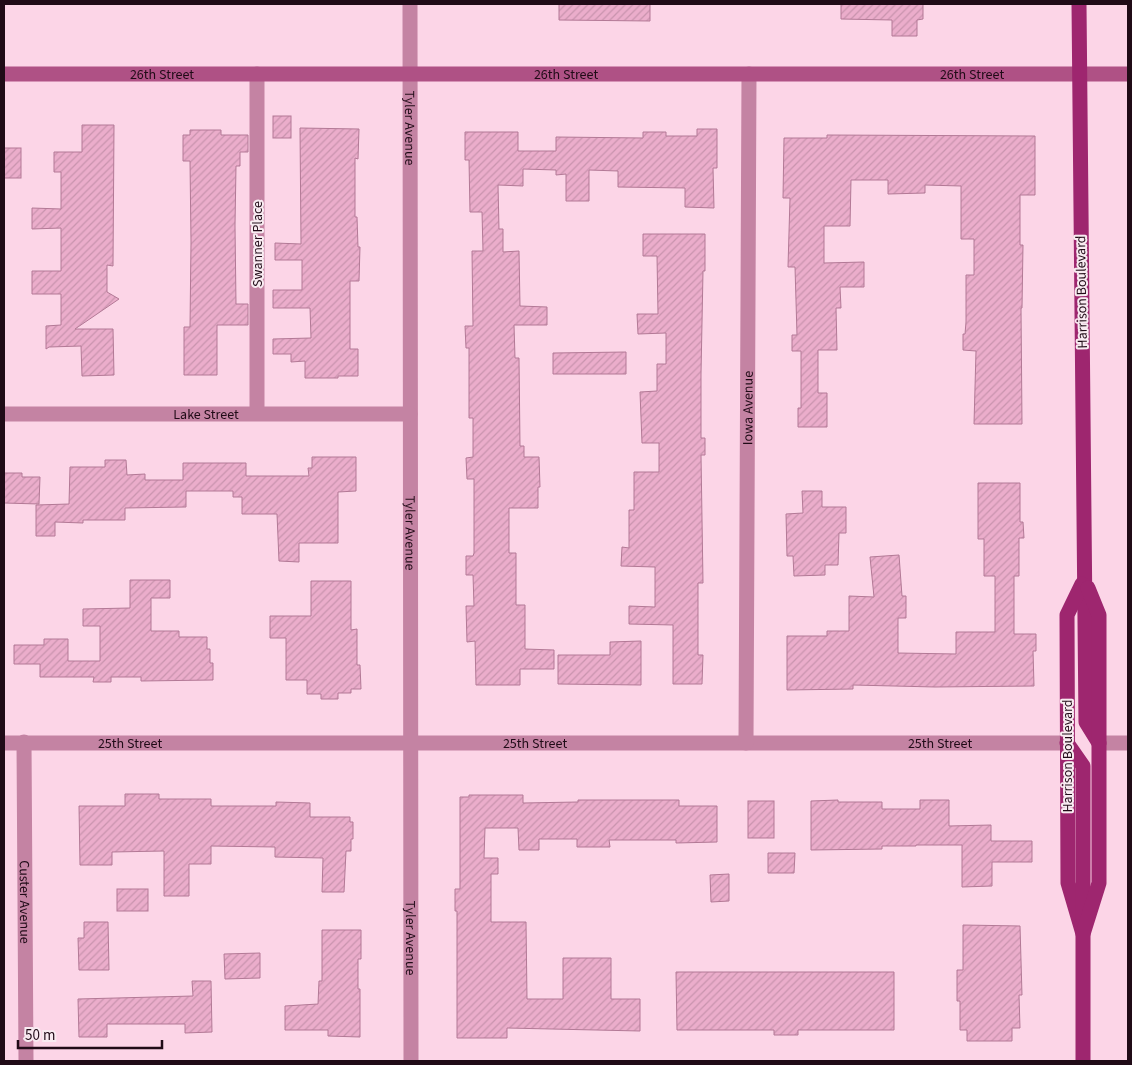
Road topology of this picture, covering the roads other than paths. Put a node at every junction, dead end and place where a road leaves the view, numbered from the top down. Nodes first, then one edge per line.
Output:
1 (410, 4) edge
2 (1079, 4) edge
3 (4, 74) edge
4 (257, 74) junction
5 (410, 74) junction
6 (749, 74) junction
7 (1078, 74) junction
8 (1128, 74) edge
9 (257, 413) junction
10 (4, 414) edge
11 (410, 414) junction
12 (1084, 580) junction
13 (4, 742) edge
14 (24, 742) junction
15 (410, 742) junction
16 (746, 743) junction
17 (1067, 743) junction
18 (1099, 743) junction
19 (1128, 743) edge
20 (1084, 934) junction
21 (26, 1061) edge
22 (410, 1061) edge
23 (1082, 1061) edge

1 - 5 street, Tyler Avenue
2 - 7 main road, Harrison Boulevard
3 - 4 street, 26th Street
4 - 5 street, 26th Street
4 - 9 street, Swanner Place
5 - 6 street, 26th Street
5 - 11 street, Tyler Avenue
6 - 7 street, 26th Street
6 - 16 street, Iowa Avenue
7 - 8 street, 26th Street
7 - 12 main road, Harrison Boulevard
9 - 10 street, Lake Street
9 - 11 street, Lake Street
11 - 15 street, Tyler Avenue
12 - 17 main road, Harrison Boulevard
12 - 18 main road
13 - 14 street, 25th Street
14 - 15 street, 25th Street
14 - 21 street, Custer Avenue
15 - 16 street, 25th Street
15 - 22 street, Tyler Avenue
16 - 17 street, 25th Street
17 - 20 main road
18 - 19 street
18 - 20 main road
20 - 23 main road

